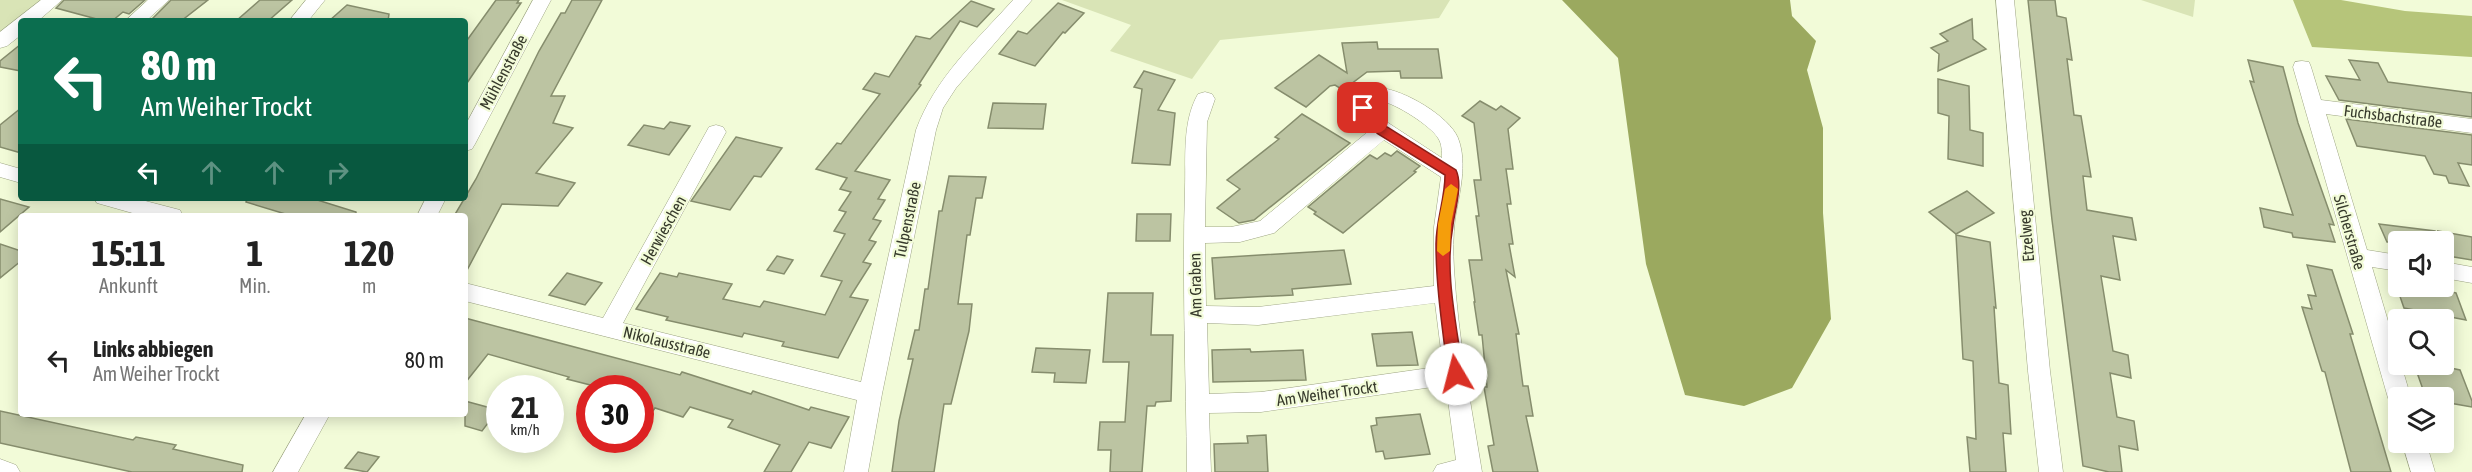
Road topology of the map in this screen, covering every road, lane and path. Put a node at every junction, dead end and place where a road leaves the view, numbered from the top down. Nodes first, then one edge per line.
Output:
1 (53, 0) edge
2 (159, 0) edge
3 (316, 0) edge
4 (542, 0) edge
5 (1023, 0) edge
6 (2005, 0) edge
7 (30, 18) edge
8 (138, 18) edge
9 (301, 18) edge
10 (18, 27) edge
11 (0, 42) edge
12 (2302, 67) dead end
13 (1205, 99) dead end
14 (2314, 106) junction
15 (2472, 126) edge
16 (1383, 130) junction
17 (716, 132) dead end
18 (468, 138) edge
19 (0, 170) edge
20 (1451, 173) junction
21 (18, 175) edge
22 (129, 201) edge
23 (145, 203) edge
24 (167, 213) edge
25 (1194, 234) junction
26 (2357, 257) junction
27 (2388, 262) edge
28 (2454, 272) edge
29 (2472, 275) edge
30 (1445, 292) junction
31 (468, 293) edge
32 (1196, 314) junction
33 (609, 328) junction
34 (1456, 374) junction
35 (2397, 387) edge
36 (870, 394) junction
37 (1197, 404) junction
38 (316, 417) edge
39 (2417, 453) edge
40 (0, 470) edge
41 (1469, 470) edge
42 (8, 472) edge
43 (285, 472) edge
44 (856, 472) edge
45 (1199, 472) edge
46 (1445, 472) edge
47 (2051, 472) edge
48 (2423, 472) edge

1 - 7 street
2 - 8 street
3 - 9 street
4 - 18 street, Mühlenstraße
5 - 36 street, Tulpenstraße
6 - 47 street, Etzelweg
10 - 11 street
12 - 14 street, Silcherstraße
13 - 25 street, Am Graben
14 - 15 street, Fuchsbachstraße
14 - 26 street, Silcherstraße
16 - 20 street
16 - 20 street
16 - 25 street
17 - 33 street, Herwieschen
19 - 21 street
20 - 30 street
22 - 23 street
23 - 24 street
25 - 32 street, Am Graben
26 - 27 street
26 - 35 street, Silcherstraße
28 - 29 street
30 - 32 street
30 - 34 street
31 - 33 street, Nikolausstraße
32 - 37 street, Am Graben
33 - 36 street, Nikolausstraße
34 - 37 street, Am Weiher Trockt
34 - 41 street
36 - 44 street, Tulpenstraße
37 - 45 street, Am Graben
38 - 43 street
39 - 48 street
40 - 42 street
41 - 46 street

